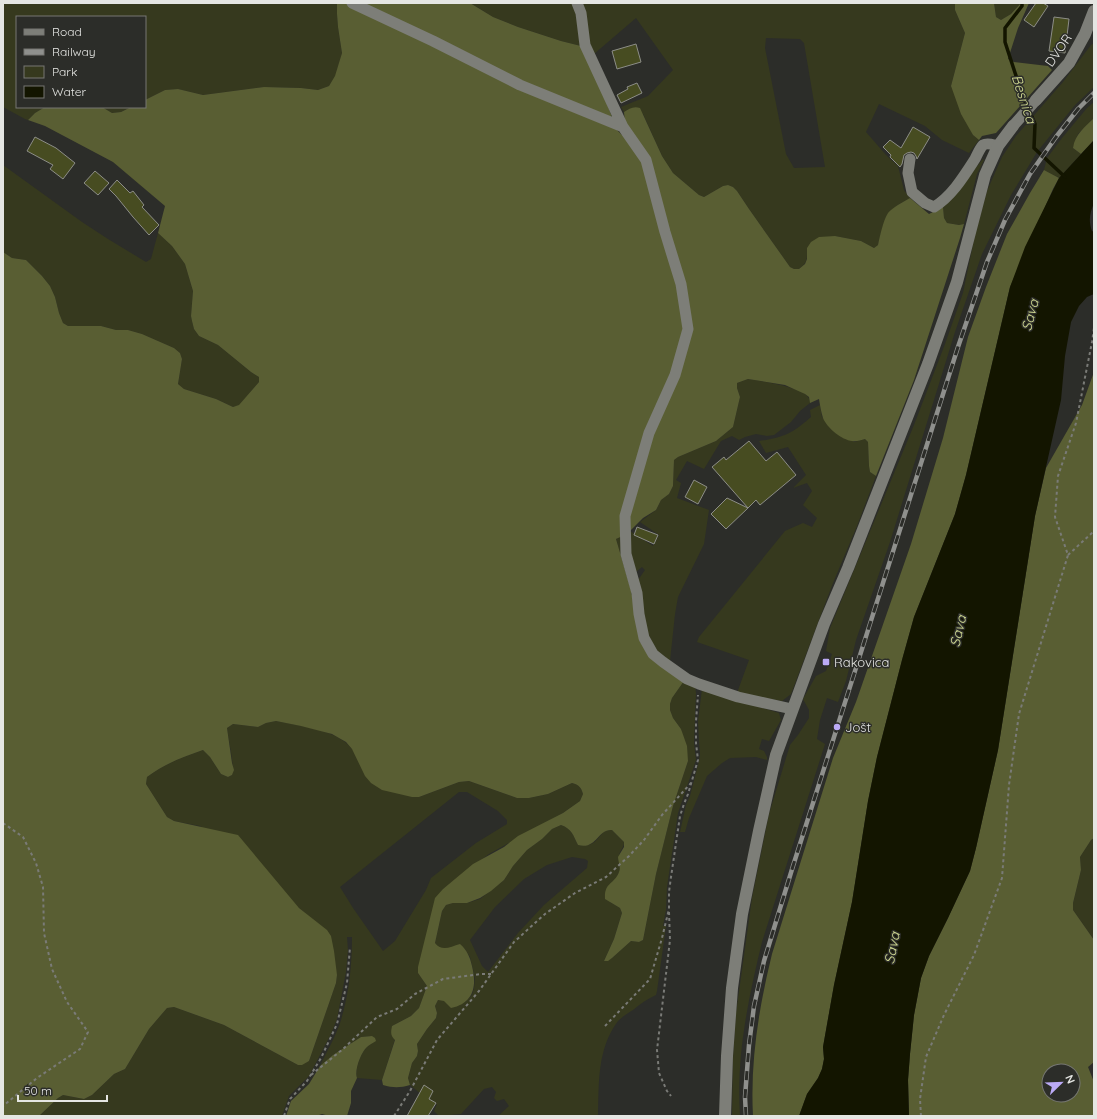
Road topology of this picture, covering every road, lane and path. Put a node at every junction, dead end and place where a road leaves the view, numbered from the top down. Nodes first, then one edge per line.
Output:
1 (352, 3) edge
2 (577, 3) edge
3 (1094, 11) edge
4 (1090, 33) edge
5 (1036, 100) joint
6 (1013, 126) joint
7 (623, 127) junction
8 (998, 146) junction
9 (910, 159) dead end
10 (1094, 328) edge
11 (1094, 531) edge
12 (1068, 555) junction
13 (699, 684) junction
14 (792, 709) junction
15 (692, 783) junction
16 (3, 823) edge
17 (669, 908) junction
18 (350, 947) dead end
19 (491, 974) junction
20 (605, 1026) dead end
21 (311, 1075) junction
22 (671, 1096) dead end
23 (3, 1106) edge
24 (284, 1116) edge
25 (394, 1116) edge
26 (725, 1116) edge
27 (921, 1116) edge

1 - 7 street
2 - 7 street
3 - 4 street, DVOR
4 - 5 street, DVOR
5 - 6 street
6 - 8 street
7 - 13 street
8 - 9 street
8 - 14 street
10 - 12 path
11 - 12 path
12 - 27 path
13 - 14 street
13 - 15 path
14 - 26 street
15 - 17 path
15 - 19 path
16 - 23 path
17 - 20 path
17 - 22 path
18 - 21 path
19 - 21 path
19 - 25 path
21 - 24 path

